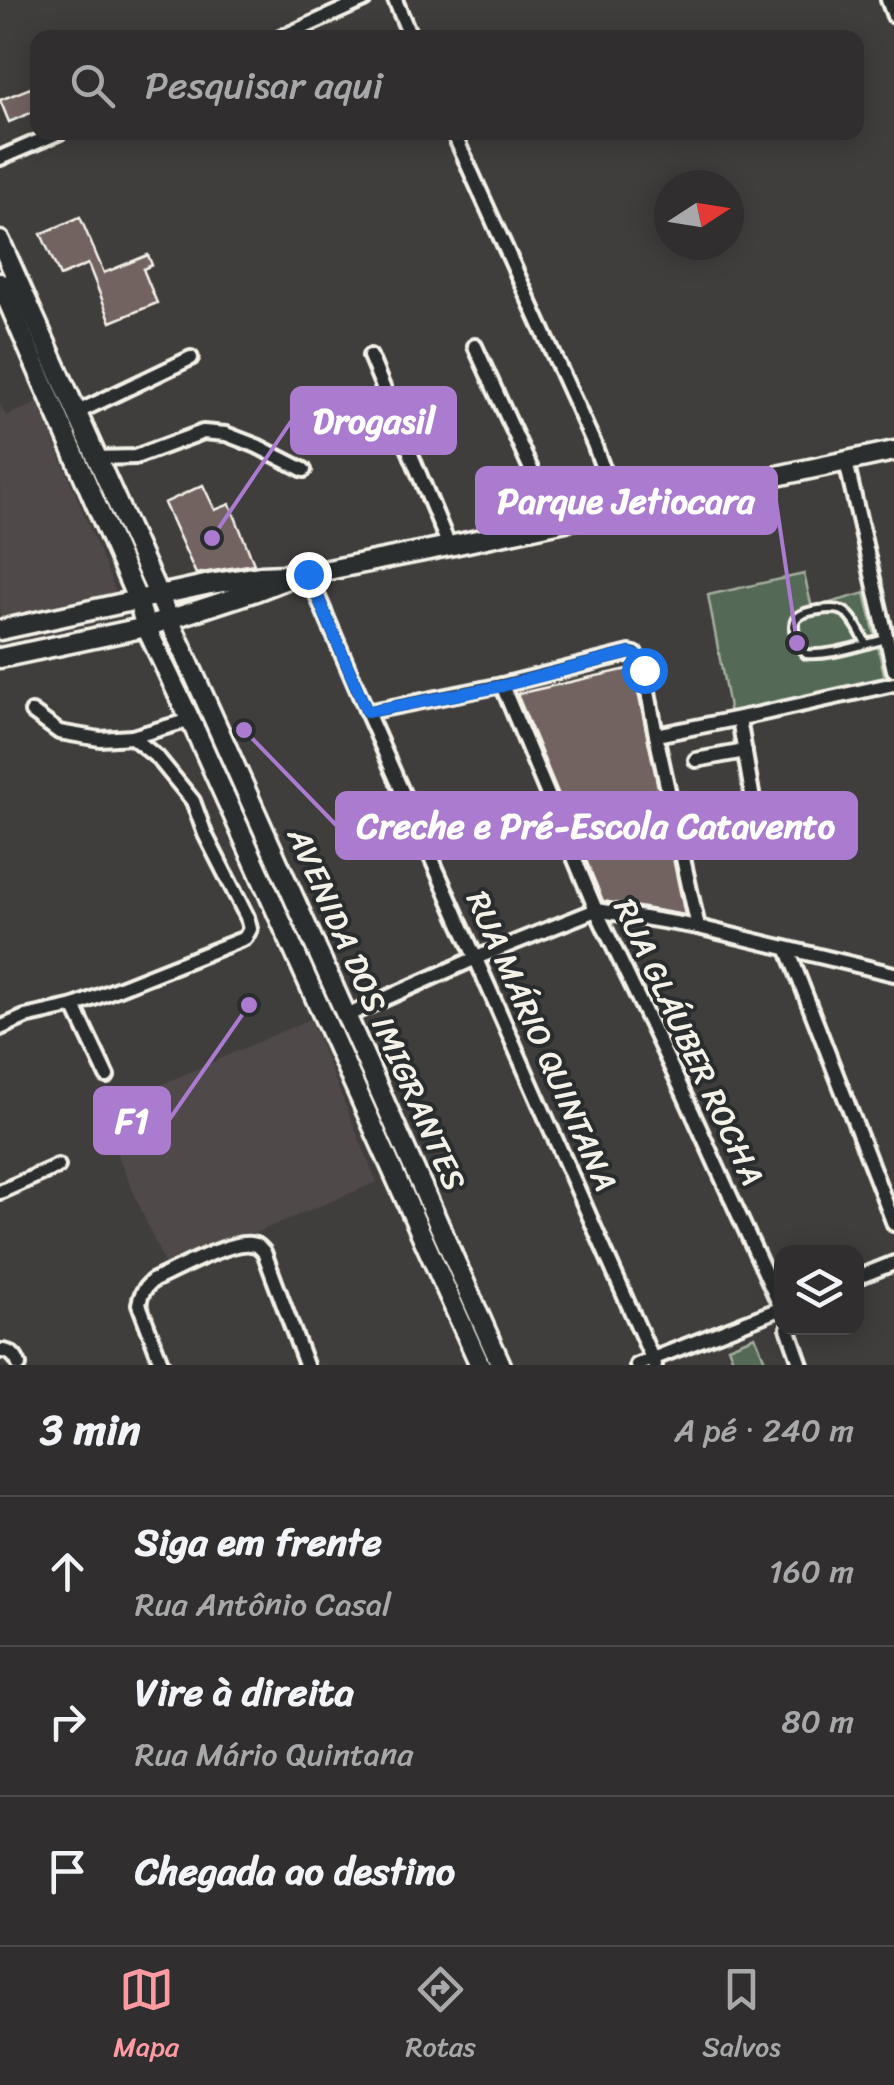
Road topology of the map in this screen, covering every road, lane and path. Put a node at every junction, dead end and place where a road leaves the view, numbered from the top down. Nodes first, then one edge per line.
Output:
1 (364, 0) edge
2 (395, 0) edge
3 (888, 0) edge
4 (894, 16) edge
5 (298, 30) edge
6 (408, 30) edge
7 (42, 140) edge
8 (457, 140) edge
9 (0, 158) edge
10 (0, 240) edge
11 (0, 284) edge
12 (476, 346) dead end
13 (370, 356) dead end
14 (191, 358) dead end
15 (68, 418) junction
16 (894, 451) edge
17 (96, 458) junction
18 (846, 462) junction
19 (304, 470) dead end
20 (618, 509) junction
21 (555, 522) junction
22 (449, 546) junction
23 (301, 574) junction
24 (158, 595) junction
25 (138, 601) junction
26 (169, 620) junction
27 (146, 627) junction
28 (0, 630) edge
29 (887, 638) junction
30 (866, 644) junction
31 (0, 658) edge
32 (894, 670) edge
33 (894, 684) edge
34 (502, 686) junction
35 (32, 712) dead end
36 (367, 712) junction
37 (739, 718) junction
38 (190, 720) junction
39 (656, 735) junction
40 (132, 737) junction
41 (744, 751) junction
42 (696, 760) dead end
43 (702, 823) dead end
44 (596, 910) junction
45 (698, 927) junction
46 (312, 935) junction
47 (290, 944) junction
48 (788, 950) junction
49 (476, 958) junction
50 (894, 974) edge
51 (74, 1006) junction
52 (348, 1015) junction
53 (0, 1028) edge
54 (107, 1076) dead end
55 (58, 1166) dead end
56 (0, 1192) edge
57 (894, 1224) edge
58 (894, 1262) edge
59 (864, 1275) edge
60 (774, 1294) edge
61 (774, 1312) edge
62 (791, 1335) edge
63 (0, 1352) edge
64 (18, 1361) edge
65 (653, 1362) edge
66 (162, 1365) edge
67 (306, 1365) edge
68 (480, 1365) edge
69 (501, 1365) edge
70 (637, 1365) edge
71 (802, 1365) edge

1 - 5 street
2 - 6 street
3 - 4 street
7 - 9 street
8 - 20 street
10 - 15 main road, AVENIDA DOS IMIGRANTES
11 - 15 main road, AVENIDA DOS IMIGRANTES
12 - 21 street
13 - 22 street
14 - 15 street
15 - 17 main road, AVENIDA DOS IMIGRANTES
15 - 25 main road, AVENIDA DOS IMIGRANTES
16 - 18 main road
17 - 19 street
17 - 24 main road, AVENIDA DOS IMIGRANTES
18 - 20 main road
18 - 29 street
20 - 21 main road
21 - 22 main road
22 - 23 main road
23 - 24 main road
23 - 26 main road
23 - 36 street, RUA MÁRIO QUINTANA
24 - 25 main road
24 - 26 main road, AVENIDA DOS IMIGRANTES
25 - 27 main road, AVENIDA DOS IMIGRANTES
25 - 28 main road
26 - 27 main road
26 - 46 main road, AVENIDA DOS IMIGRANTES
27 - 31 main road
27 - 38 main road, AVENIDA DOS IMIGRANTES
29 - 30 lane
29 - 32 street
30 - 30 lane
33 - 37 street
34 - 36 street
34 - 39 street
34 - 44 street, RUA GLÁUBER ROCHA
35 - 40 street
36 - 49 street, RUA MÁRIO QUINTANA
37 - 39 street
37 - 41 street
38 - 40 street
38 - 47 main road, AVENIDA DOS IMIGRANTES
39 - 45 street
40 - 51 street
41 - 42 street
41 - 43 street
44 - 45 street
44 - 49 street
44 - 60 street, RUA GLÁUBER ROCHA
45 - 48 street
46 - 47 main road
46 - 52 main road, AVENIDA DOS IMIGRANTES
47 - 68 main road, AVENIDA DOS IMIGRANTES
48 - 50 street
48 - 57 street
49 - 52 street
49 - 65 street, RUA MÁRIO QUINTANA
51 - 53 street
51 - 54 street
52 - 69 main road, AVENIDA DOS IMIGRANTES
55 - 56 street
58 - 59 street
61 - 65 street
62 - 71 street
63 - 64 street
65 - 70 street
66 - 67 street

